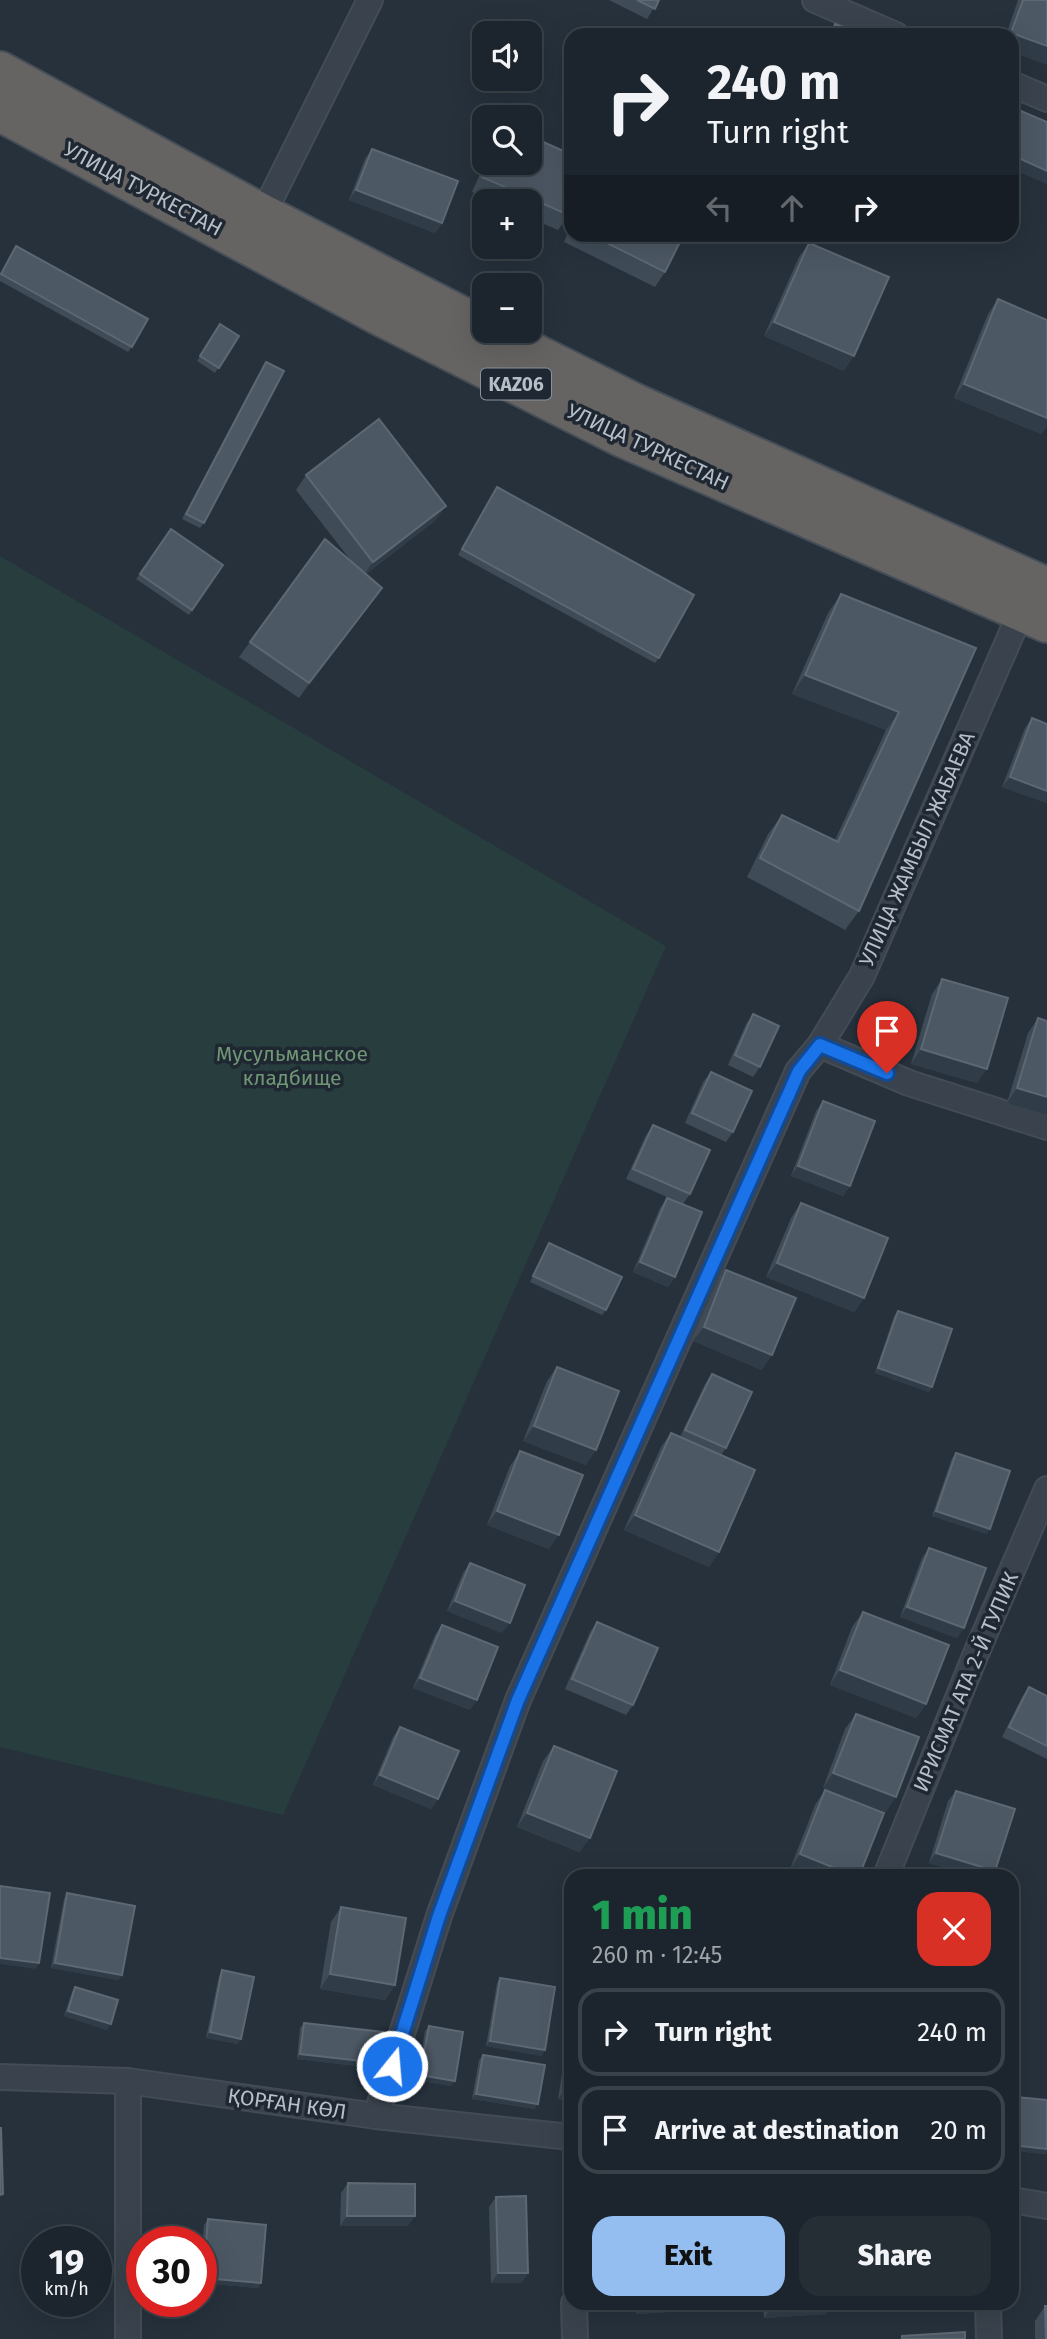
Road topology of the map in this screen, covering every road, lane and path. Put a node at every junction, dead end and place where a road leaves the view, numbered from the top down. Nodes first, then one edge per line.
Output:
1 (370, 0) edge
2 (815, 0) edge
3 (880, 28) edge
4 (0, 71) edge
5 (1019, 87) edge
6 (1047, 99) edge
7 (0, 112) edge
8 (263, 214) junction
9 (472, 321) edge
10 (514, 343) edge
11 (1037, 601) edge
12 (820, 1045) junction
13 (1047, 1127) edge
14 (1047, 1489) edge
15 (889, 1869) edge
16 (0, 2077) edge
17 (128, 2081) junction
18 (376, 2116) junction
19 (564, 2136) edge
20 (1019, 2201) edge
21 (1047, 2206) edge
22 (574, 2310) edge
23 (988, 2310) edge
24 (128, 2339) edge
25 (575, 2339) edge
26 (989, 2339) edge

1 - 8 street
2 - 3 street
4 - 8 highway, УЛИЦА ТУРКЕСТАН
5 - 6 street
7 - 11 highway, УЛИЦА ТУРКЕСТАН / KАZ06
8 - 9 highway, УЛИЦА ТУРКЕСТАН
10 - 11 highway, УЛИЦА ТУРКЕСТАН / KАZ06
11 - 12 street, УЛИЦА ЖАМБЫЛ ЖАБАЕВА
12 - 13 street
12 - 18 street, УЛИЦА ЖАМБЫЛ ЖАБАЕВА
14 - 15 street, ИРИСМАТ АТА 2-Й ТУПИК
16 - 17 street, ҚОРҒАН КӨЛ
17 - 18 street, ҚОРҒАН КӨЛ
17 - 24 street
18 - 19 street, ҚОРҒАН КӨЛ
20 - 21 street
22 - 25 street
23 - 26 street

